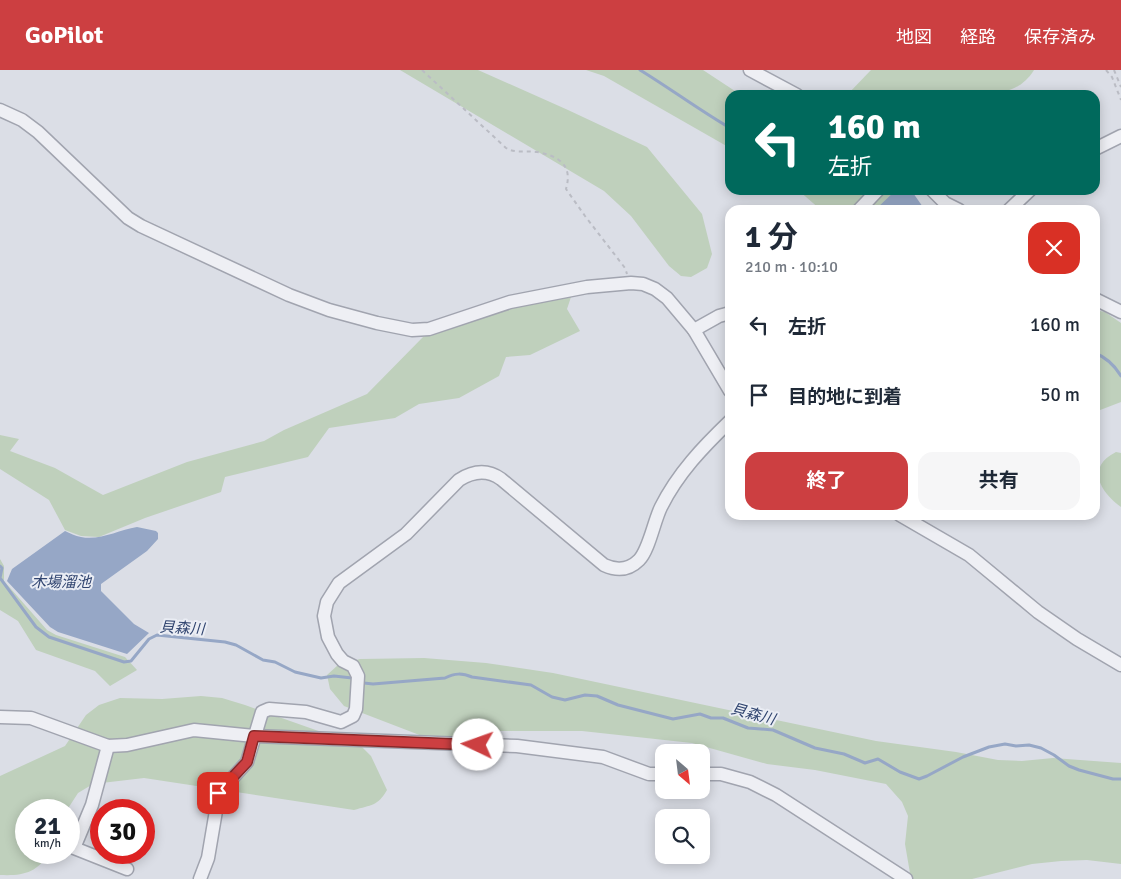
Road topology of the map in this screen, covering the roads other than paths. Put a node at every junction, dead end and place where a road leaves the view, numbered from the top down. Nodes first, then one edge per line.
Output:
1 (750, 70) edge
2 (788, 90) edge
3 (0, 110) edge
4 (1121, 136) edge
5 (1100, 146) edge
6 (873, 195) edge
7 (937, 195) edge
8 (1025, 195) edge
9 (864, 205) edge
10 (948, 205) edge
11 (1014, 205) edge
12 (1100, 302) edge
13 (1121, 312) edge
14 (725, 314) edge
15 (694, 330) junction
16 (725, 383) edge
17 (725, 426) edge
18 (909, 520) edge
19 (1121, 665) edge
20 (0, 717) edge
21 (254, 736) junction
22 (108, 746) junction
23 (655, 774) edge
24 (710, 774) edge
25 (127, 869) dead end
26 (200, 879) edge
27 (906, 879) edge

1 - 2 street
3 - 15 street
4 - 5 street
6 - 9 street
7 - 10 street
8 - 11 street
12 - 13 street
14 - 15 street
15 - 16 street
17 - 21 street
18 - 19 street
20 - 22 street
21 - 22 street
21 - 23 street
21 - 26 street
22 - 25 street
24 - 27 street

